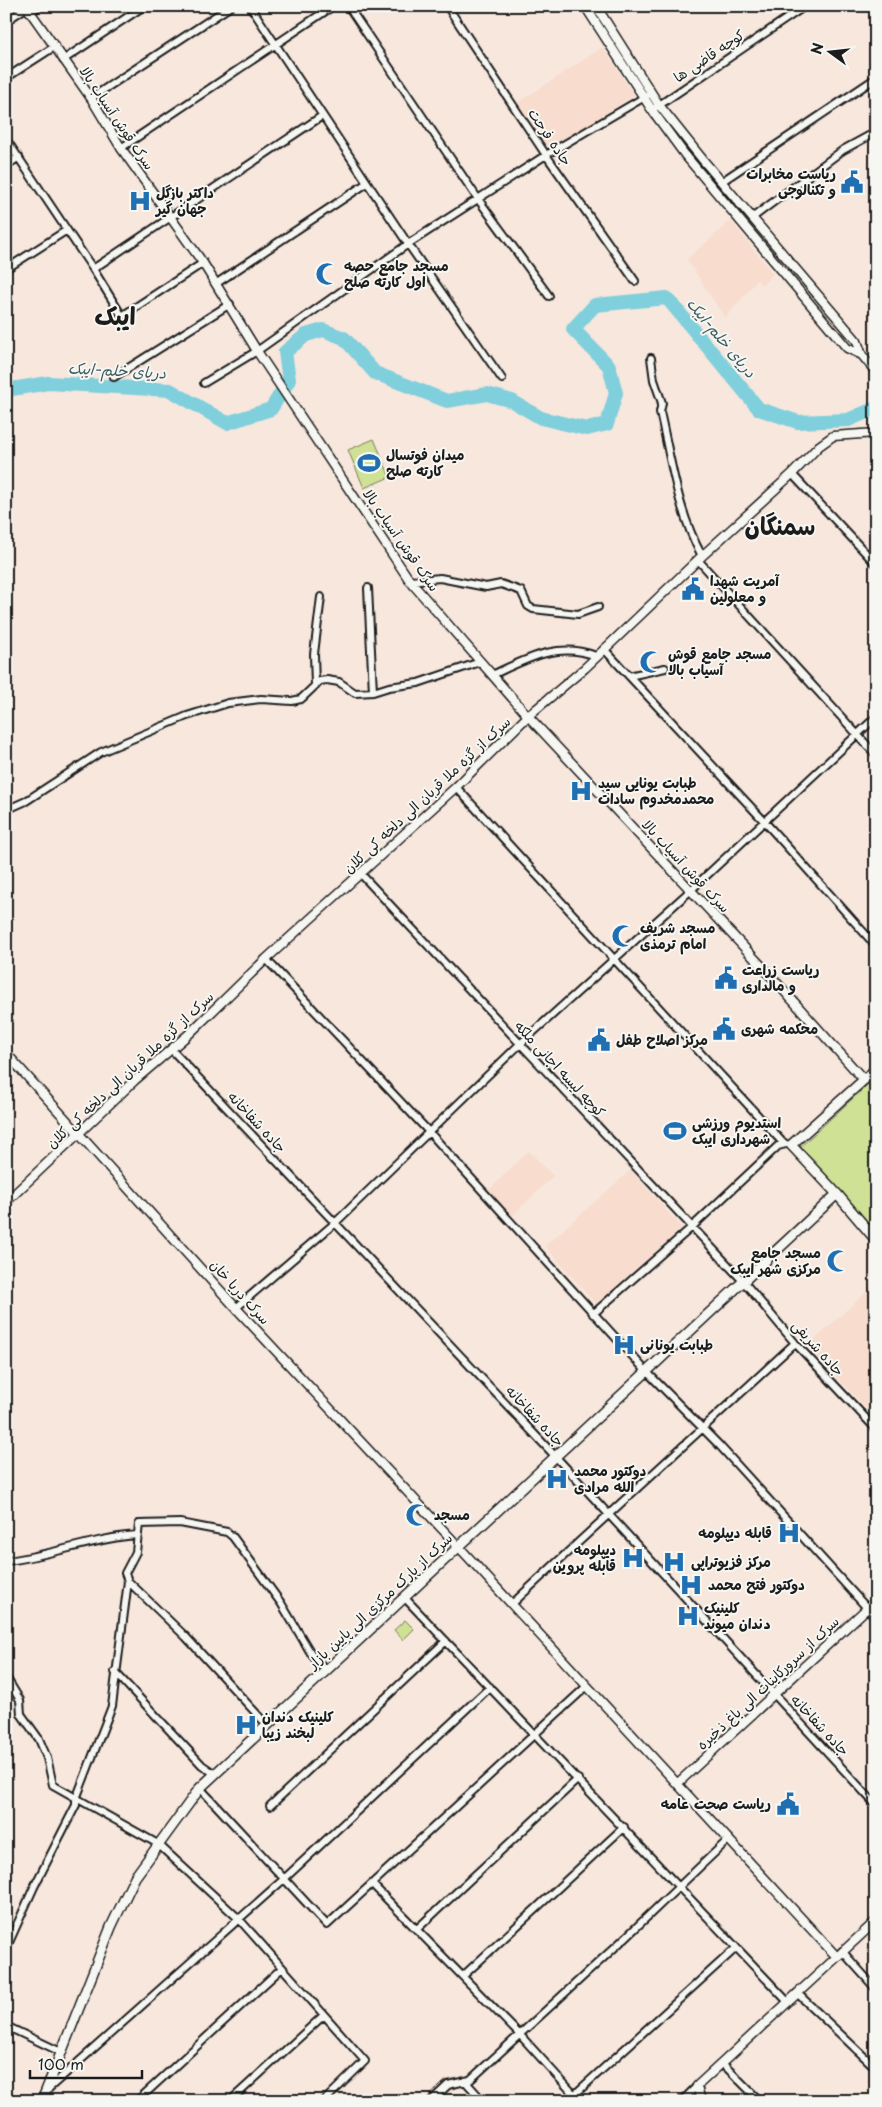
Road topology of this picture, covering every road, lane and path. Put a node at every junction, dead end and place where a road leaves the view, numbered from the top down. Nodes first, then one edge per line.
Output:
1 (40, 6) edge
2 (144, 6) edge
3 (231, 6) edge
4 (250, 6) edge
5 (333, 6) edge
6 (348, 6) edge
7 (446, 6) edge
8 (805, 6) edge
9 (598, 7) edge
10 (28, 9) edge
11 (587, 10) edge
12 (6, 21) edge
13 (275, 45) junction
14 (54, 47) junction
15 (62, 60) junction
16 (6, 78) edge
17 (876, 78) edge
18 (648, 95) junction
19 (90, 98) junction
20 (659, 105) junction
21 (652, 110) junction
22 (322, 116) junction
23 (876, 132) edge
24 (6, 139) edge
25 (121, 148) junction
26 (546, 156) junction
27 (19, 157) junction
28 (6, 166) edge
29 (367, 182) junction
30 (722, 182) junction
31 (478, 199) junction
32 (170, 217) junction
33 (752, 218) junction
34 (67, 230) junction
35 (408, 244) junction
36 (203, 262) junction
37 (6, 269) edge
38 (93, 269) junction
39 (635, 281) dead end
40 (217, 283) junction
41 (548, 296) dead end
42 (230, 304) junction
43 (257, 351) junction
44 (862, 355) junction
45 (651, 358) dead end
46 (875, 370) edge
47 (114, 377) dead end
48 (502, 378) dead end
49 (204, 383) dead end
50 (876, 433) edge
51 (792, 474) junction
52 (700, 558) junction
53 (876, 564) edge
54 (410, 581) junction
55 (368, 588) dead end
56 (321, 597) dead end
57 (598, 607) dead end
58 (604, 649) junction
59 (596, 656) junction
60 (480, 662) junction
61 (665, 668) dead end
62 (492, 675) junction
63 (629, 676) junction
64 (315, 685) junction
65 (373, 692) junction
66 (528, 716) junction
67 (876, 717) edge
68 (857, 735) junction
69 (876, 755) edge
70 (456, 787) junction
71 (6, 810) edge
72 (764, 821) junction
73 (360, 873) junction
74 (691, 890) junction
75 (876, 946) edge
76 (266, 959) junction
77 (615, 960) junction
78 (520, 1044) junction
79 (171, 1050) junction
80 (6, 1053) edge
81 (876, 1069) edge
82 (864, 1080) junction
83 (80, 1133) junction
84 (430, 1133) junction
85 (788, 1144) junction
86 (837, 1194) junction
87 (6, 1202) edge
88 (335, 1223) junction
89 (692, 1227) junction
90 (876, 1240) edge
91 (743, 1281) junction
92 (236, 1308) junction
93 (593, 1314) junction
94 (795, 1343) junction
95 (646, 1371) junction
96 (703, 1429) junction
97 (876, 1429) edge
98 (555, 1456) junction
99 (608, 1513) junction
100 (138, 1535) junction
101 (458, 1546) junction
102 (6, 1561) edge
103 (128, 1581) junction
104 (404, 1597) junction
105 (876, 1600) edge
106 (512, 1604) junction
107 (867, 1608) junction
108 (876, 1618) edge
109 (446, 1641) junction
110 (326, 1670) junction
111 (116, 1672) junction
112 (6, 1678) edge
113 (587, 1686) junction
114 (490, 1687) junction
115 (774, 1694) junction
116 (267, 1725) junction
117 (535, 1734) junction
118 (215, 1774) junction
119 (578, 1779) junction
120 (678, 1784) junction
121 (200, 1788) junction
122 (76, 1799) junction
123 (876, 1805) edge
124 (270, 1806) dead end
125 (624, 1827) junction
126 (729, 1839) junction
127 (158, 1844) junction
128 (284, 1879) junction
129 (372, 1884) junction
130 (678, 1888) junction
131 (239, 1919) junction
132 (876, 1921) edge
133 (417, 1929) junction
134 (6, 1948) edge
135 (736, 1948) junction
136 (839, 1954) junction
137 (282, 1968) junction
138 (463, 1976) junction
139 (876, 1989) edge
140 (797, 1993) junction
141 (788, 2002) junction
142 (324, 2015) junction
143 (6, 2026) edge
144 (520, 2035) junction
145 (61, 2052) junction
146 (722, 2063) junction
147 (876, 2068) edge
148 (465, 2081) junction
149 (698, 2086) junction
150 (46, 2090) junction
151 (574, 2095) junction
152 (42, 2101) edge
153 (137, 2101) edge
154 (230, 2101) edge
155 (324, 2101) edge
156 (431, 2101) edge
157 (483, 2101) edge
158 (580, 2101) edge
159 (682, 2101) edge
160 (701, 2101) edge
161 (760, 2101) edge

1 - 10 street
2 - 15 street
3 - 19 street
4 - 13 street
5 - 13 street
6 - 31 street
7 - 26 street, جاده فرحت
8 - 20 street, کوچه قاضی ها
9 - 11 street
9 - 18 street
10 - 12 street
10 - 14 street, سرک قوش آسیاب بالا
11 - 18 street
13 - 22 street
13 - 25 street
14 - 15 street, سرک قوش آسیاب بالا
14 - 16 street
15 - 19 street, سرک قوش آسیاب بالا
17 - 30 street
18 - 20 street
18 - 21 street
18 - 26 street
19 - 25 street, سرک قوش آسیاب بالا
20 - 21 street, کوچه قاضی ها
20 - 30 street
21 - 44 street
22 - 29 street
22 - 32 street
23 - 33 street
24 - 27 street
25 - 32 street, سرک قوش آسیاب بالا
26 - 31 street
26 - 39 street, جاده فرحت
27 - 28 street
27 - 34 street
29 - 35 street
29 - 40 street
30 - 33 street
31 - 35 street
31 - 41 street
32 - 36 street, سرک قوش آسیاب بالا
32 - 38 street
33 - 44 street
34 - 37 street
34 - 38 street
35 - 43 street
35 - 48 street
36 - 38 street
36 - 40 street, سرک قوش آسیاب بالا
40 - 42 street, سرک قوش آسیاب بالا
42 - 43 street, سرک قوش آسیاب بالا
42 - 47 street
43 - 49 street
43 - 54 street, سرک قوش آسیاب بالا
44 - 46 street
45 - 52 street
50 - 51 street, سرک از گزه ملا قربان الی دلخه کی کلان
51 - 52 street, سرک از گزه ملا قربان الی دلخه کی کلان
51 - 53 street
52 - 58 street, سرک از گزه ملا قربان الی دلخه کی کلان
52 - 68 street
54 - 57 street
54 - 60 street, سرک قوش آسیاب بالا
55 - 65 street
56 - 64 street
58 - 59 street, سرک از گزه ملا قربان الی دلخه کی کلان
58 - 63 street
59 - 62 street
59 - 66 street, سرک از گزه ملا قربان الی دلخه کی کلان
60 - 62 street, سرک قوش آسیاب بالا
60 - 65 street
61 - 63 street
62 - 66 street, سرک قوش آسیاب بالا
63 - 72 street
64 - 65 street
64 - 71 street
66 - 70 street, سرک از گزه ملا قربان الی دلخه کی کلان
66 - 74 street, سرک قوش آسیاب بالا
67 - 68 street
68 - 69 street
68 - 72 street
70 - 73 street, سرک از گزه ملا قربان الی دلخه کی کلان
70 - 77 street
72 - 74 street
72 - 75 street
73 - 76 street, سرک از گزه ملا قربان الی دلخه کی کلان
73 - 78 street, کوچه لیسه اجانی ملکه
74 - 77 street
74 - 82 street, سرک قوش آسیاب بالا
76 - 79 street, سرک از گزه ملا قربان الی دلخه کی کلان
76 - 84 street
77 - 78 street
77 - 85 street
78 - 84 street
78 - 89 street, کوچه لیسه اجانی ملکه
79 - 83 street, سرک از گزه ملا قربان الی دلخه کی کلان
79 - 88 street, جاده شفاخانه
80 - 83 street, سرک دریا خان
81 - 82 main road
82 - 85 main road
83 - 87 street, سرک از گزه ملا قربان الی دلخه کی کلان
83 - 92 street, سرک دریا خان
84 - 88 street
84 - 93 street
85 - 86 main road
85 - 89 street
86 - 90 main road
86 - 91 main road, سرک از پارک مرکزی الی پایین بازار
88 - 92 street
88 - 98 street, جاده شفاخانه
89 - 91 street, کوچه لیسه اجانی ملکه
89 - 93 street
91 - 94 street, جاده شریفی
91 - 95 main road, سرک از پارک مرکزی الی پایین بازار
92 - 101 street, سرک دریا خان
93 - 95 street
94 - 96 street
94 - 97 street, جاده شریفی
95 - 96 street
95 - 98 main road, سرک از پارک مرکزی الی پایین بازار
96 - 99 street
96 - 107 street
98 - 99 street, جاده شفاخانه
98 - 101 main road, سرک از پارک مرکزی الی پایین بازار
99 - 106 street
99 - 115 street, جاده شفاخانه
100 - 102 street
100 - 103 street
100 - 110 street
101 - 104 main road, سرک از پارک مرکزی الی پایین بازار
101 - 106 street, سرک دریا خان
103 - 111 street
103 - 116 street
104 - 109 street
104 - 110 main road, سرک از پارک مرکزی الی پایین بازار
105 - 107 street, سرک از سرورکاینات الی باغ ذخیره
106 - 113 street, سرک دریا خان
107 - 108 street
107 - 115 street, سرک از سرورکاینات الی باغ ذخیره
109 - 114 street
109 - 124 street
110 - 116 main road, سرک از پارک مرکزی الی پایین بازار
111 - 118 street
111 - 122 street
112 - 122 street
113 - 117 street
113 - 120 street, سرک دریا خان
114 - 117 street
114 - 128 street
115 - 120 street, سرک از سرورکاینات الی باغ ذخیره
115 - 123 street, جاده شفاخانه
116 - 118 main road, سرک از پارک مرکزی الی پایین بازار
117 - 119 street
117 - 129 street
118 - 121 main road, سرک از پارک مرکزی الی پایین بازار
119 - 125 street
119 - 133 street
120 - 126 street, سرک دریا خان
121 - 127 main road, سرک از پارک مرکزی الی پایین بازار
121 - 128 street
122 - 127 street
122 - 134 street
125 - 130 street
125 - 138 street
126 - 130 street
126 - 136 street, سرک دریا خان
127 - 131 street
127 - 145 main road, سرک از پارک مرکزی الی پایین بازار
128 - 129 street
128 - 131 street
129 - 133 street
130 - 135 street
130 - 144 street
131 - 137 street
131 - 150 street
132 - 136 street
133 - 138 street
135 - 141 street
135 - 151 street
136 - 139 street
136 - 140 street
137 - 142 street
137 - 153 street
138 - 144 street
140 - 141 street
140 - 147 street
141 - 146 street
142 - 154 street
142 - 155 street
143 - 145 street
144 - 148 street
144 - 151 street
145 - 150 main road, سرک از پارک مرکزی الی پایین بازار
146 - 149 street
146 - 161 street
148 - 156 street
148 - 157 street
149 - 159 street
149 - 160 street
150 - 152 main road, سرک از پارک مرکزی الی پایین بازار
151 - 158 street

